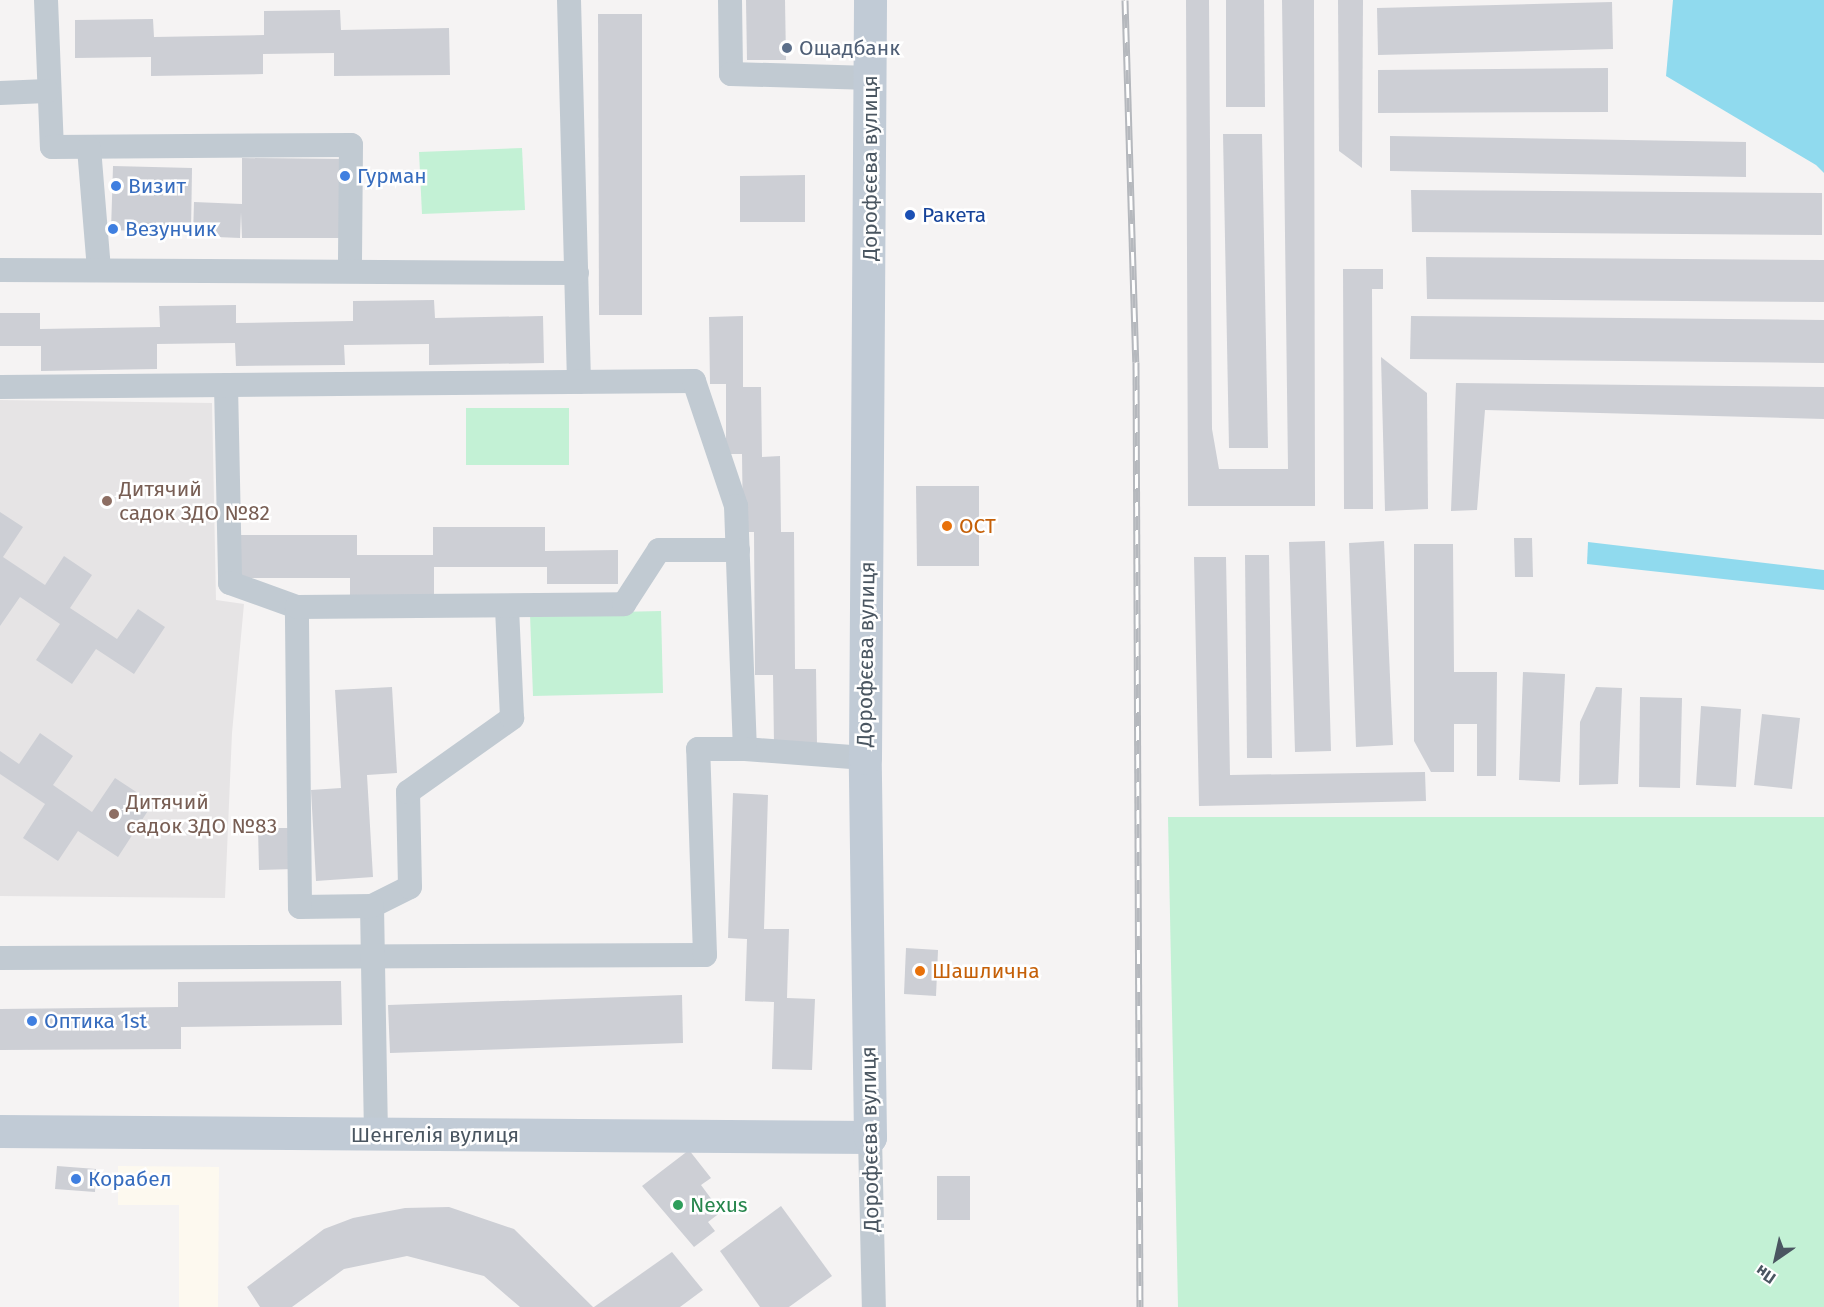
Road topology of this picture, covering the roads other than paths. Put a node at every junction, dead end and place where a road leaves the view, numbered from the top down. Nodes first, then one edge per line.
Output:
1 (46, 0) edge
2 (569, 0) edge
3 (730, 0) edge
4 (870, 0) edge
5 (871, 78) junction
6 (47, 91) junction
7 (0, 93) edge
8 (89, 148) junction
9 (99, 269) junction
10 (0, 270) edge
11 (350, 271) junction
12 (577, 273) junction
13 (579, 382) junction
14 (226, 385) junction
15 (0, 387) edge
16 (738, 550) junction
17 (507, 606) junction
18 (297, 607) junction
19 (745, 749) junction
20 (865, 758) junction
21 (372, 906) junction
22 (371, 957) junction
23 (0, 958) edge
24 (0, 1131) edge
25 (376, 1135) junction
26 (870, 1137) junction
27 (874, 1307) edge

1 - 6 street
2 - 12 street
3 - 5 street
4 - 5 street, Дорофєєва вулиця
5 - 20 street, Дорофєєва вулиця
6 - 7 street
6 - 8 street
8 - 9 street
8 - 11 street
9 - 10 street
9 - 11 street
11 - 12 street
12 - 13 street
13 - 14 street
13 - 16 street
14 - 15 street
14 - 18 street
16 - 17 street
16 - 19 street
17 - 18 street
17 - 21 street
18 - 21 street
19 - 20 street
19 - 22 street
20 - 26 street, Дорофєєва вулиця
21 - 22 street
22 - 23 street
22 - 25 street
24 - 25 street, Шенгелія вулиця
25 - 26 street, Шенгелія вулиця
26 - 27 street, Дорофєєва вулиця

